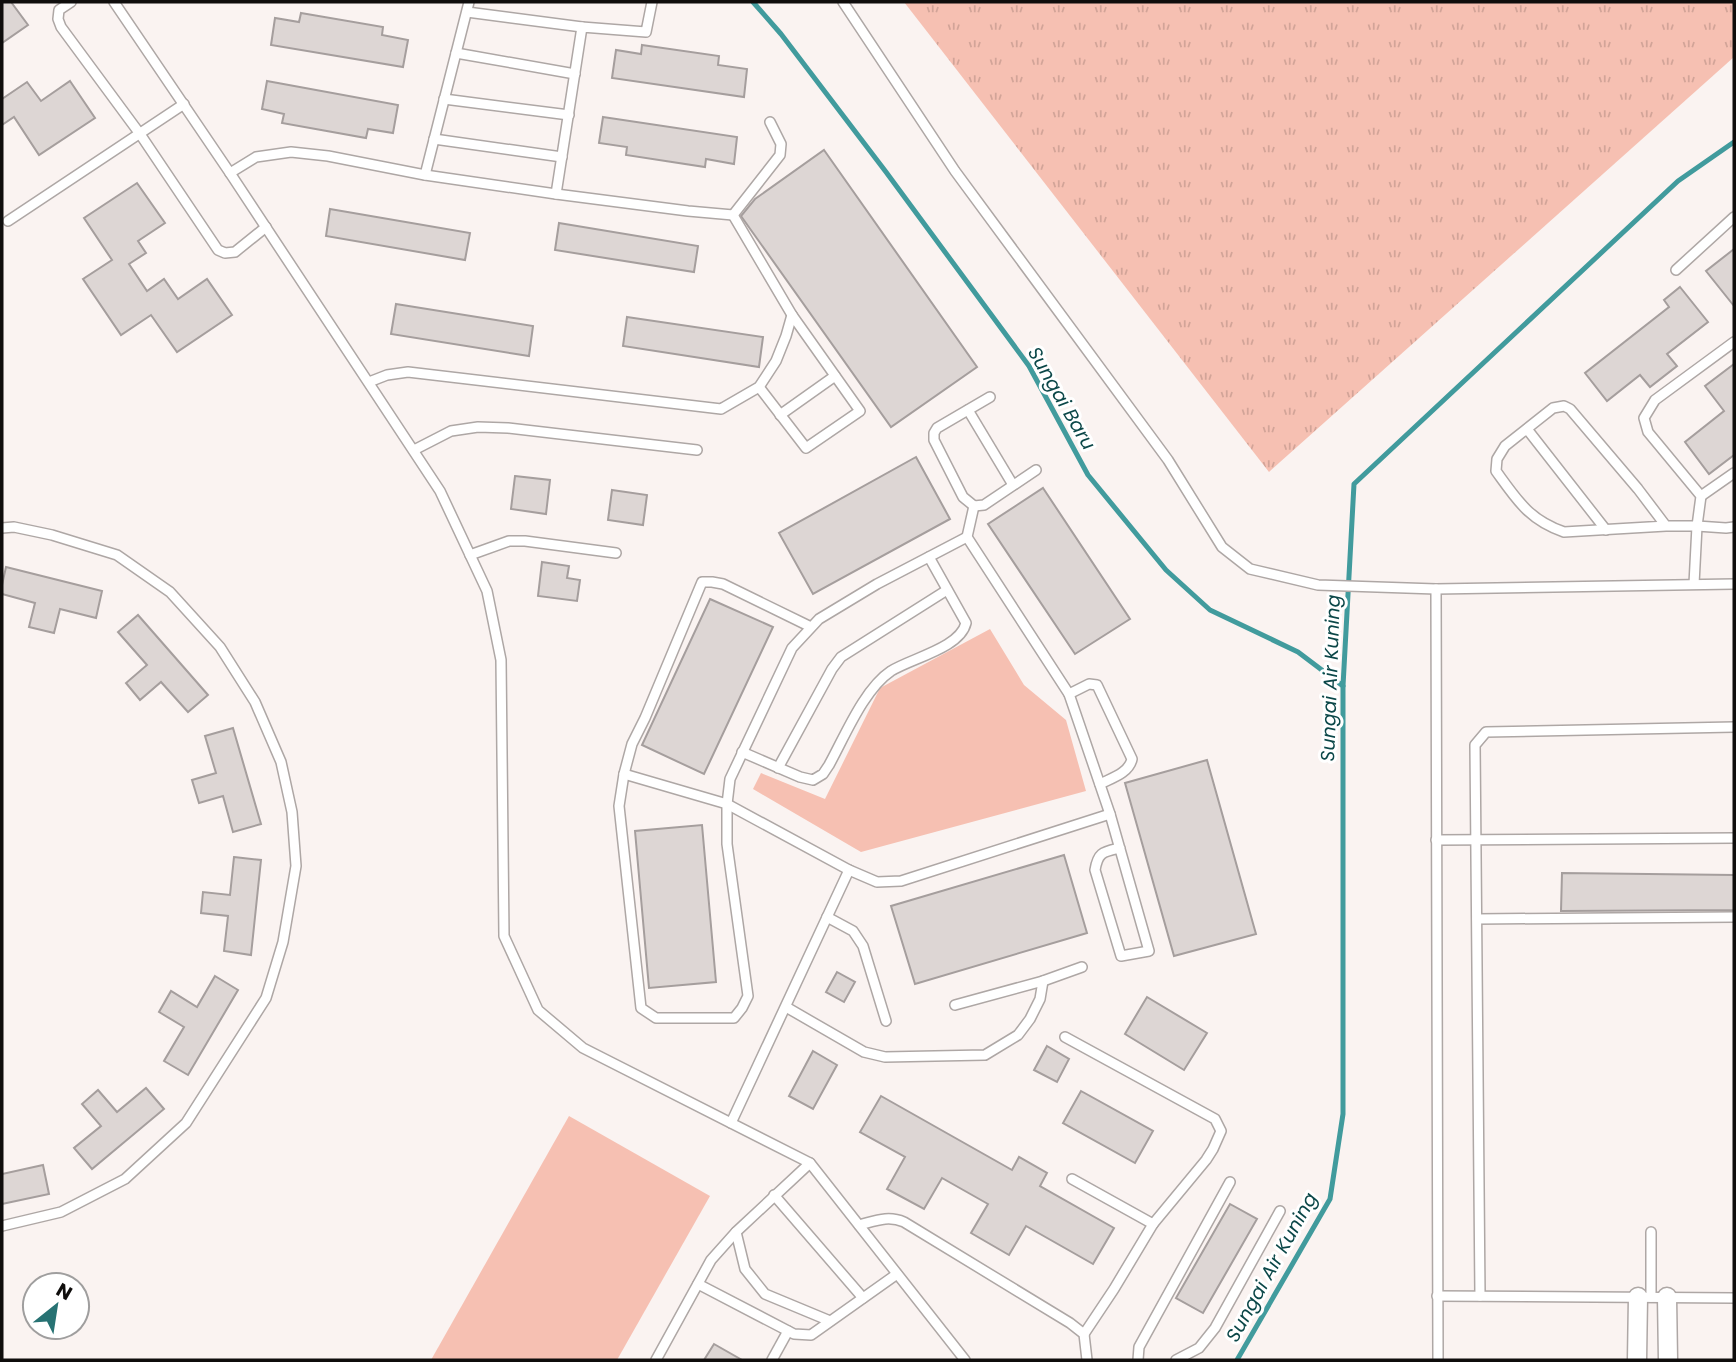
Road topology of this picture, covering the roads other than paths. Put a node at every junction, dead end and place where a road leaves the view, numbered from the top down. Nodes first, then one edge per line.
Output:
1 (71, 2) edge
2 (114, 2) edge
3 (652, 2) edge
4 (843, 2) edge
5 (468, 7) edge
6 (582, 27) junction
7 (456, 53) junction
8 (575, 74) junction
9 (444, 99) junction
10 (184, 104) junction
11 (569, 116) junction
12 (769, 122) dead end
13 (140, 134) junction
14 (434, 139) junction
15 (562, 158) junction
16 (230, 173) junction
17 (425, 175) junction
18 (556, 194) junction
19 (733, 215) junction
20 (1734, 217) edge
21 (8, 221) dead end
22 (266, 228) junction
23 (1676, 270) dead end
24 (792, 316) junction
25 (1734, 342) edge
26 (835, 376) junction
27 (369, 382) junction
28 (759, 387) junction
29 (990, 397) dead end
30 (968, 410) junction
31 (780, 415) junction
32 (1527, 429) junction
33 (414, 450) junction
34 (697, 450) dead end
35 (1036, 470) dead end
36 (1734, 473) edge
37 (1013, 485) junction
38 (1701, 496) junction
39 (974, 506) junction
40 (1666, 526) junction
41 (1697, 526) junction
42 (1734, 527) edge
43 (2, 528) edge
44 (1606, 530) junction
45 (967, 537) junction
46 (616, 553) dead end
47 (470, 555) junction
48 (929, 557) junction
49 (1734, 583) edge
50 (1694, 584) junction
51 (1436, 589) junction
52 (947, 590) junction
53 (811, 627) junction
54 (1069, 694) junction
55 (1734, 727) edge
56 (742, 752) junction
57 (778, 768) junction
58 (624, 774) junction
59 (1100, 784) junction
60 (727, 804) junction
61 (1110, 814) junction
62 (1734, 838) edge
63 (1436, 840) junction
64 (1476, 840) junction
65 (1120, 848) junction
66 (849, 870) junction
67 (827, 917) junction
68 (1734, 917) edge
69 (1477, 919) junction
70 (1082, 967) dead end
71 (1043, 981) junction
72 (955, 1005) dead end
73 (786, 1007) junction
74 (886, 1021) dead end
75 (1065, 1037) dead end
76 (731, 1123) junction
77 (810, 1163) junction
78 (1072, 1179) dead end
79 (1230, 1182) dead end
80 (774, 1195) junction
81 (1280, 1211) dead end
82 (1153, 1224) junction
83 (859, 1225) junction
84 (2, 1226) edge
85 (736, 1232) junction
86 (1651, 1232) dead end
87 (897, 1274) junction
88 (698, 1284) junction
89 (1437, 1296) junction
90 (1480, 1296) junction
91 (1652, 1297) junction
92 (863, 1298) junction
93 (1734, 1298) edge
94 (830, 1321) junction
95 (788, 1331) junction
96 (1084, 1334) junction
97 (656, 1360) edge
98 (772, 1360) edge
99 (965, 1360) edge
100 (1087, 1360) edge
101 (1138, 1360) edge
102 (1176, 1360) edge
103 (1438, 1360) edge
104 (1637, 1360) edge
105 (1668, 1360) edge

1 - 13 lane
2 - 10 lane
3 - 6 lane
4 - 51 lane
5 - 6 lane
5 - 7 lane
6 - 8 lane
7 - 8 lane
7 - 9 lane
8 - 11 lane
9 - 11 lane
9 - 14 lane
10 - 13 lane
10 - 16 lane
11 - 15 lane
12 - 19 lane
13 - 21 lane
13 - 22 lane
14 - 15 lane
14 - 17 lane
15 - 18 lane
16 - 17 lane
16 - 22 lane
17 - 18 lane
18 - 19 lane
19 - 24 lane
20 - 23 lane
22 - 27 lane
24 - 26 lane
24 - 28 lane
25 - 38 lane
26 - 31 lane
26 - 31 lane
27 - 28 lane
27 - 33 lane
28 - 31 lane
29 - 30 lane
30 - 37 lane
30 - 39 lane
32 - 40 lane
32 - 44 lane
32 - 44 lane
33 - 34 lane
33 - 47 lane
35 - 37 lane
36 - 38 lane
37 - 39 lane
38 - 41 lane
39 - 45 lane
40 - 41 lane
40 - 44 lane
41 - 42 lane
41 - 50 lane
43 - 84 lane
45 - 48 lane
45 - 54 lane
46 - 47 lane
47 - 76 lane
48 - 52 lane
48 - 53 lane
49 - 50 lane
50 - 51 lane
51 - 63 lane
52 - 57 lane
52 - 57 lane
53 - 56 lane
53 - 58 lane
54 - 59 lane
54 - 59 lane
55 - 64 lane
56 - 57 lane
56 - 60 lane
58 - 60 lane
58 - 60 lane
59 - 61 lane
60 - 66 lane
61 - 65 lane
61 - 66 lane
62 - 64 lane
63 - 64 lane
63 - 89 lane
64 - 69 lane
65 - 65 lane
66 - 67 lane
67 - 73 lane
67 - 74 lane
68 - 69 lane
69 - 90 lane
70 - 71 lane
71 - 72 lane
71 - 73 lane
73 - 76 lane
75 - 82 lane
76 - 77 lane
77 - 80 lane
77 - 83 lane
78 - 82 lane
79 - 101 lane
80 - 85 lane
80 - 92 lane
81 - 102 lane
82 - 96 lane
83 - 87 lane
83 - 96 lane
85 - 88 lane
85 - 94 lane
86 - 91 lane
87 - 92 lane
87 - 99 lane
88 - 95 lane
88 - 97 lane
89 - 90 lane
89 - 103 lane
90 - 91 lane
91 - 93 lane
91 - 104 street
91 - 105 street
92 - 94 lane
94 - 95 lane
95 - 98 lane
96 - 100 lane

